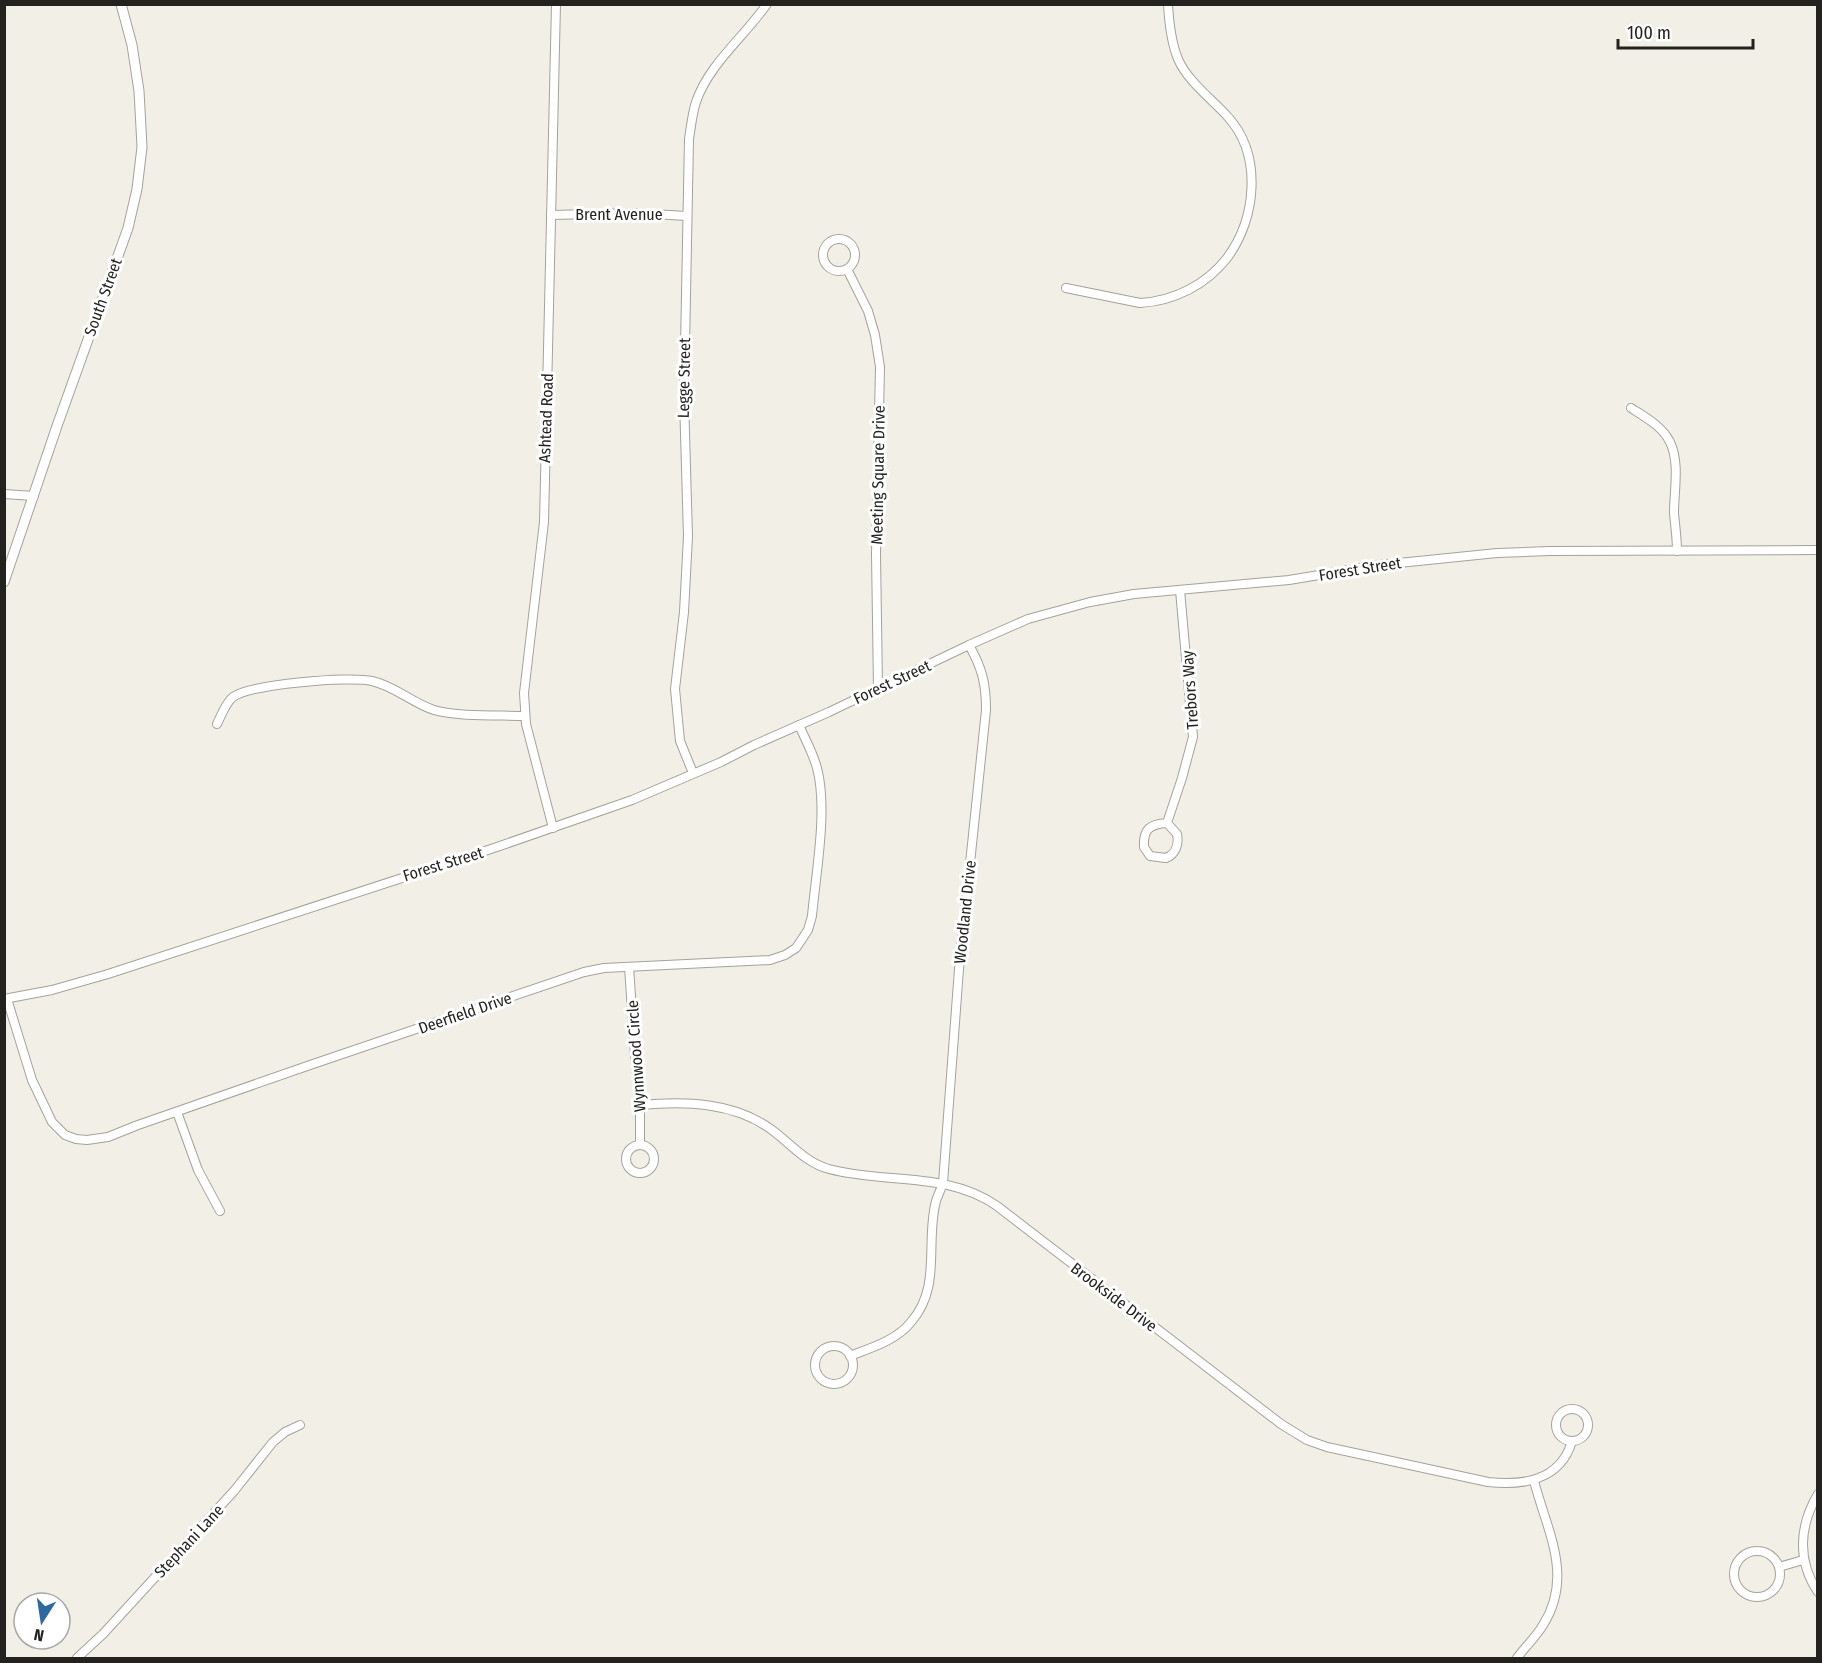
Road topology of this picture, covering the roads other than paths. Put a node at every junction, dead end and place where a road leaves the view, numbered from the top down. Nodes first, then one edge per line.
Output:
1 (122, 4) edge
2 (556, 4) edge
3 (767, 4) edge
4 (1168, 4) edge
5 (550, 215) junction
6 (687, 216) junction
7 (847, 269) junction
8 (1066, 288) dead end
9 (1631, 408) dead end
10 (4, 494) edge
11 (34, 496) junction
12 (1677, 550) junction
13 (1818, 550) edge
14 (4, 582) edge
15 (1180, 590) junction
16 (969, 645) junction
17 (878, 688) junction
18 (525, 716) junction
19 (217, 724) dead end
20 (799, 725) junction
21 (693, 773) junction
22 (1167, 823) junction
23 (553, 828) junction
24 (630, 967) junction
25 (6, 999) edge
26 (640, 1105) junction
27 (177, 1112) junction
28 (640, 1144) dead end
29 (943, 1183) junction
30 (220, 1211) dead end
31 (850, 1356) junction
32 (300, 1425) dead end
33 (1572, 1441) junction
34 (1534, 1481) junction
35 (1818, 1494) edge
36 (1803, 1560) junction
37 (1779, 1567) junction
38 (1818, 1592) edge
39 (77, 1659) edge
40 (1517, 1659) edge

1 - 11 street, South Street
2 - 5 street, Ashtead Road
3 - 6 street, Legge Street
4 - 8 street
5 - 6 street, Brent Avenue
5 - 18 street, Ashtead Road
6 - 21 street, Legge Street
7 - 7 street
7 - 17 street, Meeting Square Drive
9 - 12 street
10 - 11 street
11 - 14 street, South Street
12 - 13 street, Forest Street
12 - 15 street, Forest Street
15 - 16 street, Forest Street
15 - 22 street, Trebors Way
16 - 17 street, Forest Street
16 - 29 street, Woodland Drive
17 - 20 street, Forest Street
18 - 19 street
18 - 23 street, Ashtead Road
20 - 21 street, Forest Street
20 - 24 street, Deerfield Drive
21 - 23 street, Forest Street
22 - 22 street
23 - 25 street, Forest Street
24 - 26 street, Wynnwood Circle
24 - 27 street, Deerfield Drive
25 - 27 street, Deerfield Drive
26 - 28 street, Wynnwood Circle
26 - 29 street, Brookside Drive
27 - 30 street
29 - 31 street, Woodland Drive
29 - 34 street, Brookside Drive
31 - 31 street
32 - 39 street, Stephani Lane
33 - 33 street
33 - 34 street
34 - 40 street
35 - 36 street
36 - 37 street
36 - 38 street
37 - 37 street

